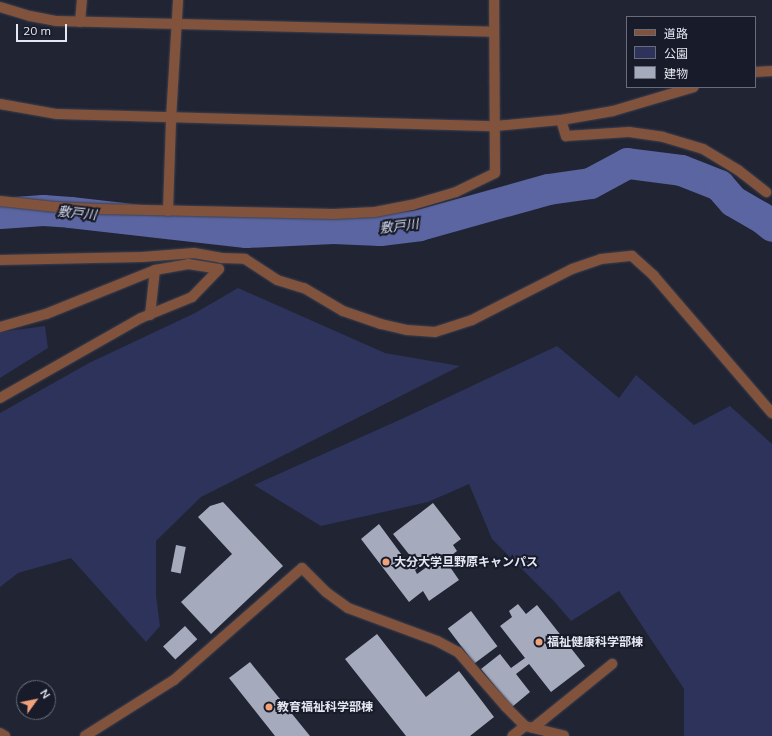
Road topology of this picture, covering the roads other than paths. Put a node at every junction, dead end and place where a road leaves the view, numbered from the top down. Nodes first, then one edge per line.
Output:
1 (82, 0) edge
2 (178, 0) edge
3 (494, 0) edge
4 (0, 6) edge
5 (80, 22) junction
6 (176, 23) junction
7 (494, 32) junction
8 (772, 71) edge
9 (756, 72) edge
10 (691, 88) edge
11 (0, 104) edge
12 (171, 119) junction
13 (561, 120) junction
14 (495, 126) junction
15 (766, 192) dead end
16 (0, 201) edge
17 (168, 211) junction
18 (0, 260) edge
19 (155, 270) junction
20 (150, 315) junction
21 (0, 327) edge
22 (0, 398) edge
23 (772, 413) edge
24 (612, 664) dead end
25 (529, 727) junction
26 (0, 733) edge
27 (5, 736) edge
28 (85, 736) edge
29 (512, 736) edge
30 (564, 736) edge

1 - 5 street
2 - 6 street
3 - 7 street
4 - 5 street
5 - 6 street
6 - 7 street
6 - 12 street
7 - 14 street
8 - 9 street
10 - 13 street
11 - 12 street
12 - 14 street
12 - 17 street
13 - 14 street
13 - 15 street
14 - 17 street
16 - 17 street
18 - 23 street
19 - 20 street
19 - 20 street
19 - 21 street
20 - 22 street
24 - 25 street
25 - 28 street
25 - 29 street
25 - 30 street
26 - 27 street

